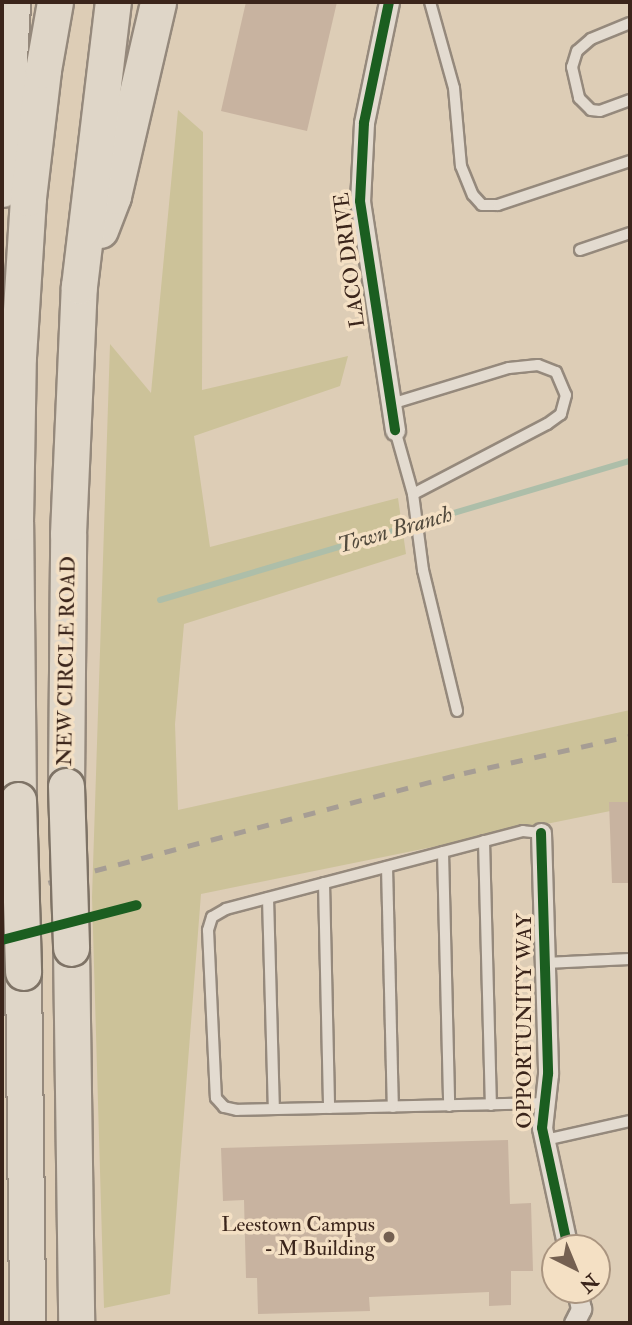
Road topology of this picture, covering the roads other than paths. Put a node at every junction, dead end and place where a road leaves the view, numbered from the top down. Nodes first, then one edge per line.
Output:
1 (12, 2) edge
2 (55, 2) edge
3 (113, 2) edge
4 (158, 2) edge
5 (389, 2) edge
6 (430, 2) edge
7 (630, 23) edge
8 (630, 100) edge
9 (630, 162) edge
10 (2, 189) edge
11 (630, 233) edge
12 (580, 250) dead end
13 (79, 286) junction
14 (2, 298) edge
15 (18, 357) junction
16 (391, 404) junction
17 (396, 430) joint
18 (413, 494) junction
19 (457, 711) dead end
20 (541, 833) joint
21 (485, 841) junction
22 (443, 852) junction
23 (387, 867) junction
24 (324, 883) junction
25 (268, 898) junction
26 (630, 959) edge
27 (545, 963) junction
28 (545, 1103) junction
29 (491, 1105) junction
30 (449, 1106) junction
31 (393, 1107) junction
32 (330, 1108) junction
33 (274, 1110) junction
34 (630, 1121) edge
35 (545, 1140) junction
36 (565, 1234) edge
37 (579, 1304) edge
38 (27, 1323) edge
39 (76, 1323) edge
40 (574, 1323) edge

1 - 10 highway
2 - 15 highway
3 - 13 highway, NEW CIRCLE ROAD
4 - 13 highway
5 - 16 street, LACO DRIVE
6 - 9 lane
7 - 8 lane
11 - 12 lane
13 - 39 highway, NEW CIRCLE ROAD, bridge
14 - 15 highway
15 - 38 highway, bridge
16 - 17 street, LACO DRIVE
16 - 18 lane
17 - 18 lane
18 - 19 lane
20 - 21 lane
20 - 27 street, OPPORTUNITY WAY
21 - 22 lane
21 - 29 lane
22 - 23 lane
22 - 30 lane
23 - 24 lane
23 - 31 lane
24 - 25 lane
24 - 32 lane
25 - 33 lane
25 - 33 lane
26 - 27 lane
27 - 28 street, OPPORTUNITY WAY
28 - 29 lane
28 - 35 street, OPPORTUNITY WAY
29 - 30 lane
30 - 31 lane
31 - 32 lane
32 - 33 lane
34 - 35 lane
35 - 36 street, OPPORTUNITY WAY
37 - 40 street

